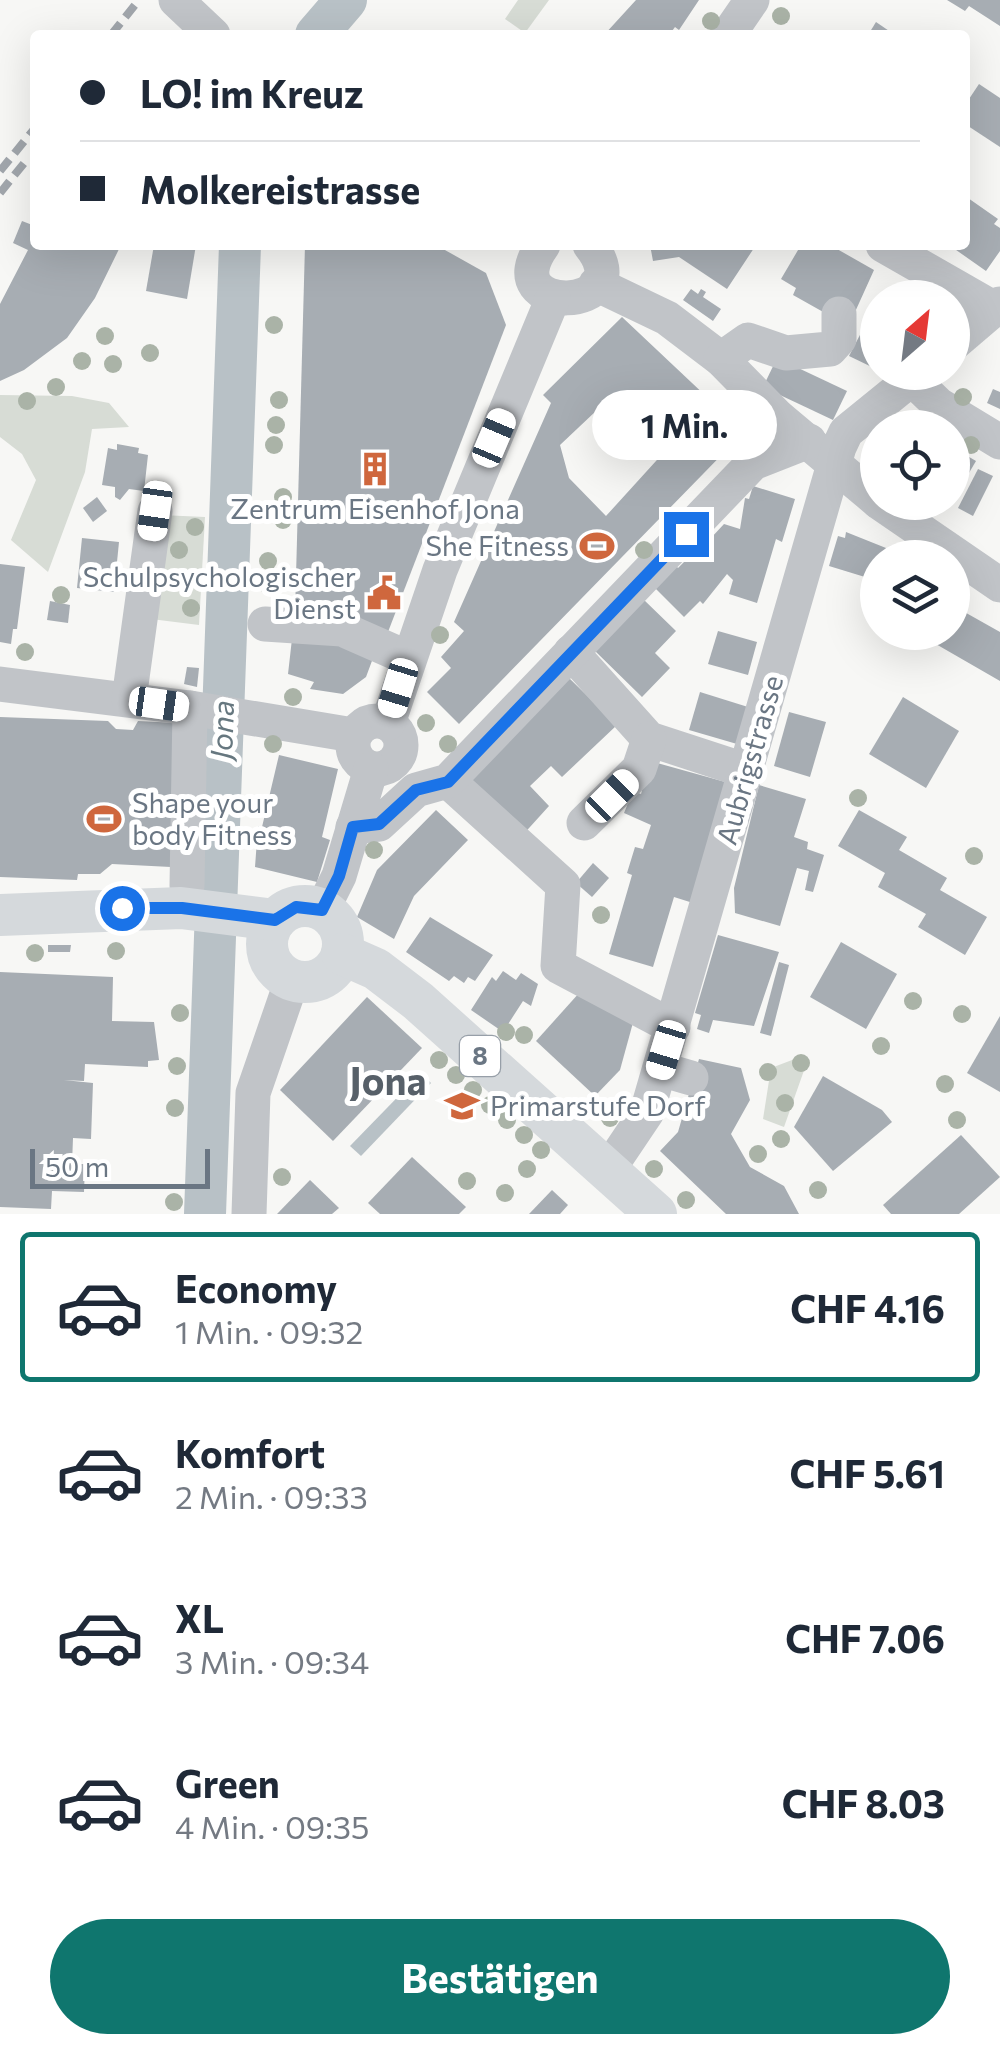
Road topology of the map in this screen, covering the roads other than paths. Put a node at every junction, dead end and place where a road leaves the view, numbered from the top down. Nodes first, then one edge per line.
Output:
1 (752, 0) edge
2 (731, 30) edge
3 (533, 250) edge
4 (593, 250) edge
5 (893, 250) edge
6 (596, 284) junction
7 (552, 298) junction
8 (641, 305) junction
9 (998, 306) edge
10 (839, 314) dead end
11 (970, 330) edge
12 (661, 354) dead end
13 (721, 359) junction
14 (898, 390) edge
15 (927, 390) edge
16 (1000, 442) edge
17 (822, 451) junction
18 (860, 489) edge
19 (155, 511) dead end
20 (904, 520) edge
21 (1000, 585) edge
22 (265, 624) dead end
23 (571, 652) junction
24 (408, 658) junction
25 (0, 684) edge
26 (129, 699) junction
27 (193, 708) junction
28 (388, 723) junction
29 (354, 736) junction
30 (649, 739) junction
31 (371, 769) junction
32 (747, 772) junction
33 (448, 782) junction
34 (584, 823) dead end
35 (353, 827) junction
36 (187, 897) junction
37 (322, 910) junction
38 (0, 915) edge
39 (262, 917) junction
40 (342, 954) junction
41 (292, 980) junction
42 (673, 1027) junction
43 (608, 1170) junction
44 (249, 1214) edge
45 (656, 1214) edge

1 - 2 street
3 - 7 street
4 - 6 street
5 - 9 street
6 - 7 street
6 - 8 street
7 - 24 street
8 - 12 street
8 - 13 street
9 - 11 street
10 - 13 street
13 - 17 street
14 - 17 street, Aubrigstrasse
15 - 16 street
17 - 18 street
17 - 23 street
17 - 32 street, Aubrigstrasse
19 - 26 street
20 - 21 street
22 - 24 street
23 - 30 street
23 - 33 street
24 - 28 street
25 - 26 street
26 - 27 street
27 - 29 street
27 - 36 street
28 - 29 street
28 - 31 street
29 - 31 street
30 - 32 street
30 - 34 street
31 - 35 street
32 - 42 street, Aubrigstrasse
33 - 35 street
33 - 42 street
35 - 37 street
36 - 38 main road
36 - 39 main road
37 - 39 main road
37 - 40 main road
39 - 41 main road
40 - 41 main road
40 - 43 main road, 8
41 - 44 street
42 - 43 street, Aubrigstrasse
43 - 45 main road, 8

